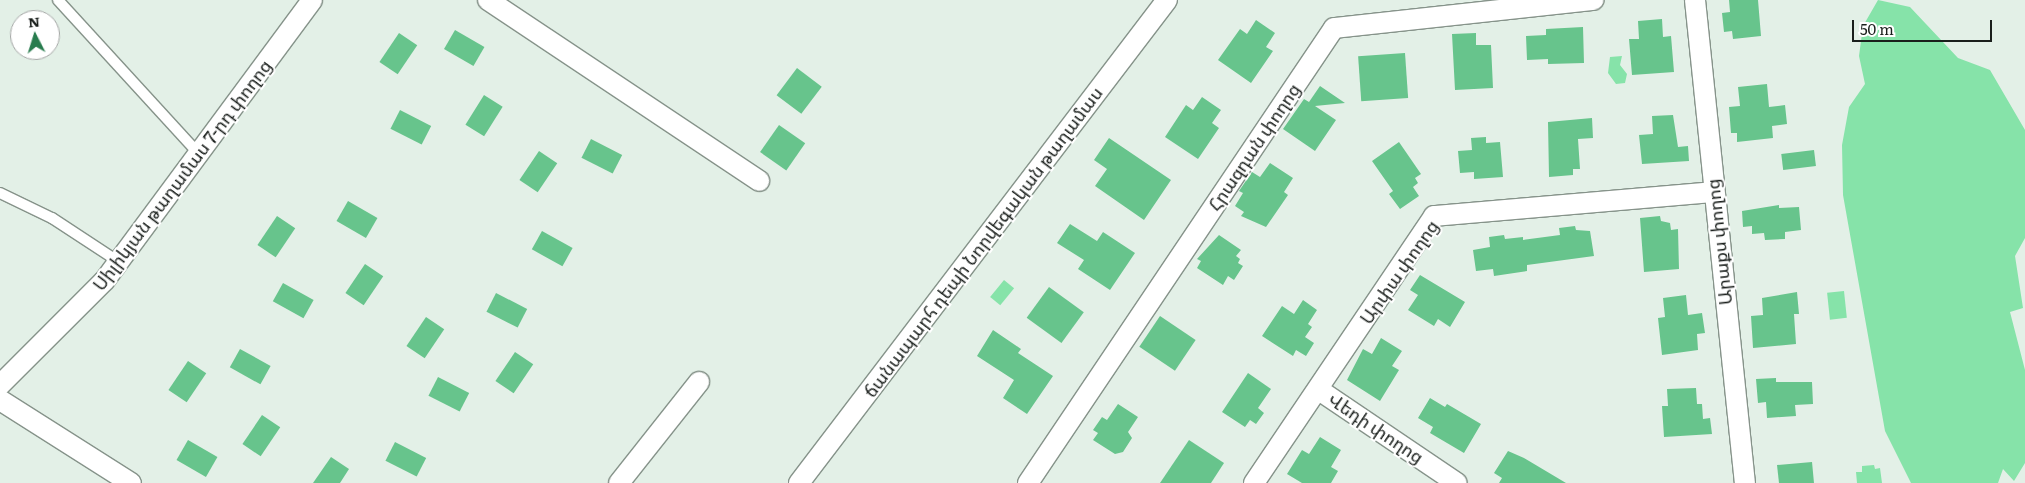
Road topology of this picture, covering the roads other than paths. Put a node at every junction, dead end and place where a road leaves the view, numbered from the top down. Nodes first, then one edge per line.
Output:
1 (58, 0) edge
2 (312, 0) edge
3 (488, 0) edge
4 (1167, 0) edge
5 (1593, 0) edge
6 (1695, 0) edge
7 (200, 155) junction
8 (759, 181) dead end
9 (1714, 192) junction
10 (0, 193) edge
11 (119, 262) junction
12 (698, 382) dead end
13 (0, 385) edge
14 (1319, 390) junction
15 (0, 400) edge
16 (131, 483) edge
17 (619, 483) edge
18 (800, 483) edge
19 (1028, 483) edge
20 (1254, 483) edge
21 (1457, 483) edge
22 (1745, 483) edge

1 - 7 lane
2 - 7 street, Սիլիկյան թաղամաս 7-րդ փողոց
3 - 8 street
4 - 18 street, ճանապարհ դեպի Նորվեգական թաղամաս
5 - 19 street, Հրազդան փողոց
6 - 9 street, Արաքս փողոց
7 - 11 street, Սիլիկյան թաղամաս 7-րդ փողոց
9 - 14 street, Արփա փողոց
9 - 22 street, Արաքս փողոց
10 - 11 lane
11 - 13 street, Սիլիկյան թաղամաս 7-րդ փողոց
12 - 17 street
14 - 20 street, Արփա փողոց
14 - 21 street, Վեդի փողոց
15 - 16 street

